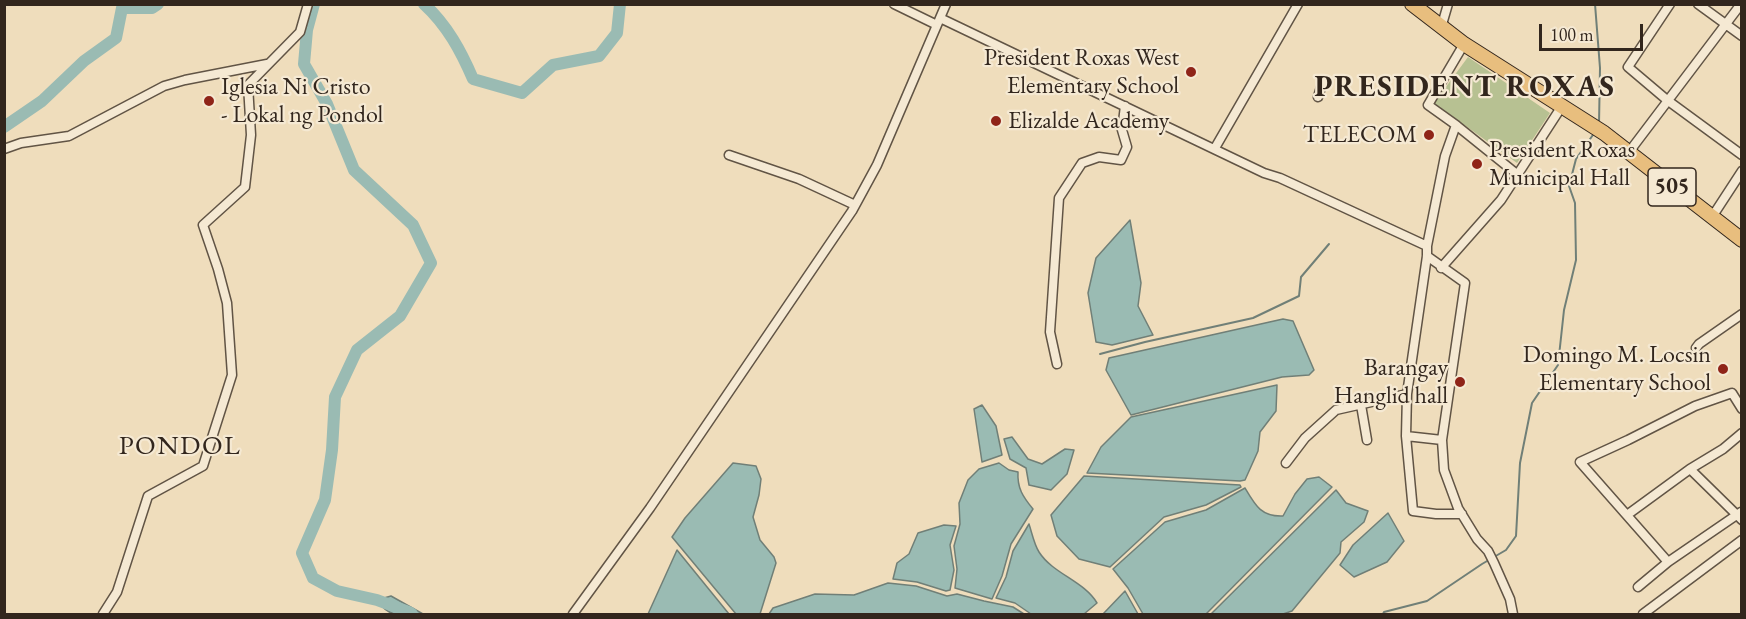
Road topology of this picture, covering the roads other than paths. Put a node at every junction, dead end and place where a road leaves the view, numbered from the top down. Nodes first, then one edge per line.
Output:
1 (308, 4) edge
2 (894, 4) edge
3 (946, 4) edge
4 (1298, 4) edge
5 (1412, 4) edge
6 (1448, 4) edge
7 (1670, 4) edge
8 (1698, 4) edge
9 (1742, 4) edge
10 (939, 22) junction
11 (1726, 25) junction
12 (1441, 28) junction
13 (1742, 36) edge
14 (1464, 44) junction
15 (268, 64) junction
16 (1323, 81) dead end
17 (1318, 97) dead end
18 (1668, 100) junction
19 (1125, 106) junction
20 (1562, 106) junction
21 (1456, 124) junction
22 (1215, 148) junction
23 (4, 149) edge
24 (1629, 152) junction
25 (729, 155) dead end
26 (1742, 155) edge
27 (1742, 171) edge
28 (1518, 175) junction
29 (855, 205) junction
30 (1712, 217) junction
31 (1742, 240) edge
32 (1427, 246) junction
33 (1426, 256) junction
34 (1441, 268) junction
35 (1742, 314) edge
36 (1696, 348) dead end
37 (1057, 364) dead end
38 (1407, 394) junction
39 (1361, 405) junction
40 (1742, 409) edge
41 (1742, 433) edge
42 (1406, 436) junction
43 (1367, 440) dead end
44 (1442, 440) junction
45 (1286, 464) dead end
46 (1690, 469) junction
47 (1462, 514) junction
48 (1627, 515) junction
49 (1740, 515) edge
50 (1742, 540) edge
51 (1668, 562) junction
52 (1638, 587) dead end
53 (103, 615) edge
54 (573, 615) edge
55 (1513, 615) edge
56 (1643, 615) edge

1 - 15 street
2 - 10 street
3 - 10 street
4 - 22 street
5 - 12 main road, 505
6 - 12 street
7 - 18 street
8 - 11 street
9 - 11 street
10 - 19 street
10 - 29 street
11 - 13 street
11 - 18 street
12 - 14 main road, 505
14 - 20 main road, 505
14 - 21 street
15 - 23 street
15 - 53 street
16 - 17 street
18 - 24 street
18 - 26 street
19 - 22 street
19 - 37 street
20 - 24 main road, 505
20 - 28 street
21 - 28 street
21 - 32 street
22 - 32 street
24 - 30 main road, 505
25 - 29 street
27 - 30 street
28 - 34 street
29 - 54 street
30 - 31 main road, 505
32 - 33 street
33 - 34 street
33 - 38 street
34 - 44 street
35 - 36 street
38 - 39 street
38 - 42 street
39 - 43 street
39 - 45 street
40 - 48 street
41 - 46 street
42 - 44 street
42 - 47 street
44 - 47 street
46 - 48 street
46 - 49 street
47 - 55 street
48 - 51 street
49 - 51 street
50 - 56 street
51 - 52 street

